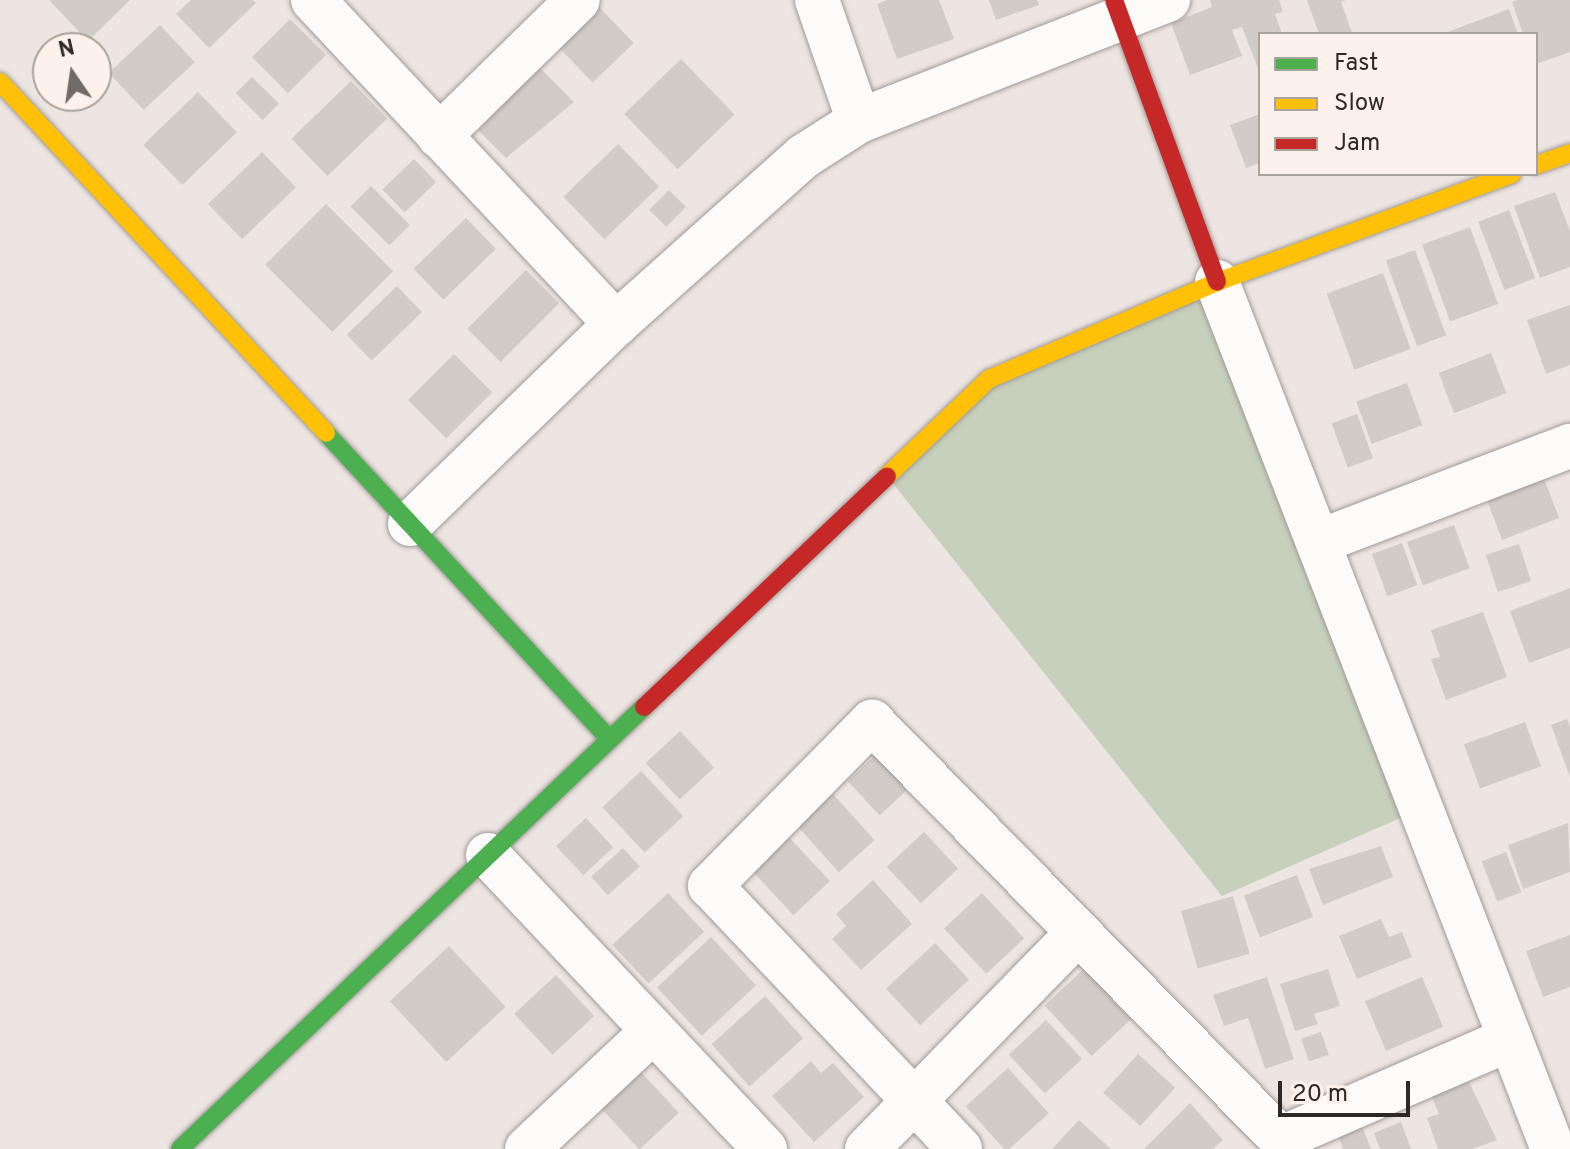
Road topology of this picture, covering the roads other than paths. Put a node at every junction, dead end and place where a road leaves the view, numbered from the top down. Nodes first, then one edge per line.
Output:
1 (313, 0) edge
2 (578, 0) edge
3 (817, 0) edge
4 (1168, 0) edge
5 (1118, 10) edge
6 (0, 82) edge
7 (859, 121) junction
8 (439, 136) junction
9 (1570, 153) edge
10 (1538, 164) edge
11 (1507, 176) edge
12 (1217, 282) junction
13 (616, 324) junction
14 (1569, 448) edge
15 (410, 524) junction
16 (1318, 542) junction
17 (609, 739) junction
18 (488, 855) junction
19 (1079, 932) junction
20 (653, 1031) junction
21 (1510, 1039) junction
22 (912, 1100) junction
23 (1286, 1144) edge
24 (180, 1149) edge
25 (527, 1149) edge
26 (765, 1149) edge
27 (867, 1149) edge
28 (960, 1149) edge
29 (1553, 1149) edge

1 - 8 street
2 - 8 street
3 - 7 street
4 - 5 street
5 - 7 street
5 - 12 street
6 - 15 street
7 - 13 street
8 - 13 street
9 - 10 street
11 - 12 street
12 - 16 street
12 - 17 street
13 - 15 street
14 - 16 street
15 - 17 street
16 - 21 street
17 - 18 street
18 - 20 street
18 - 24 street
19 - 22 street
19 - 22 street
19 - 23 street
20 - 25 street
20 - 26 street
21 - 23 street
21 - 29 street
22 - 27 street
22 - 28 street

